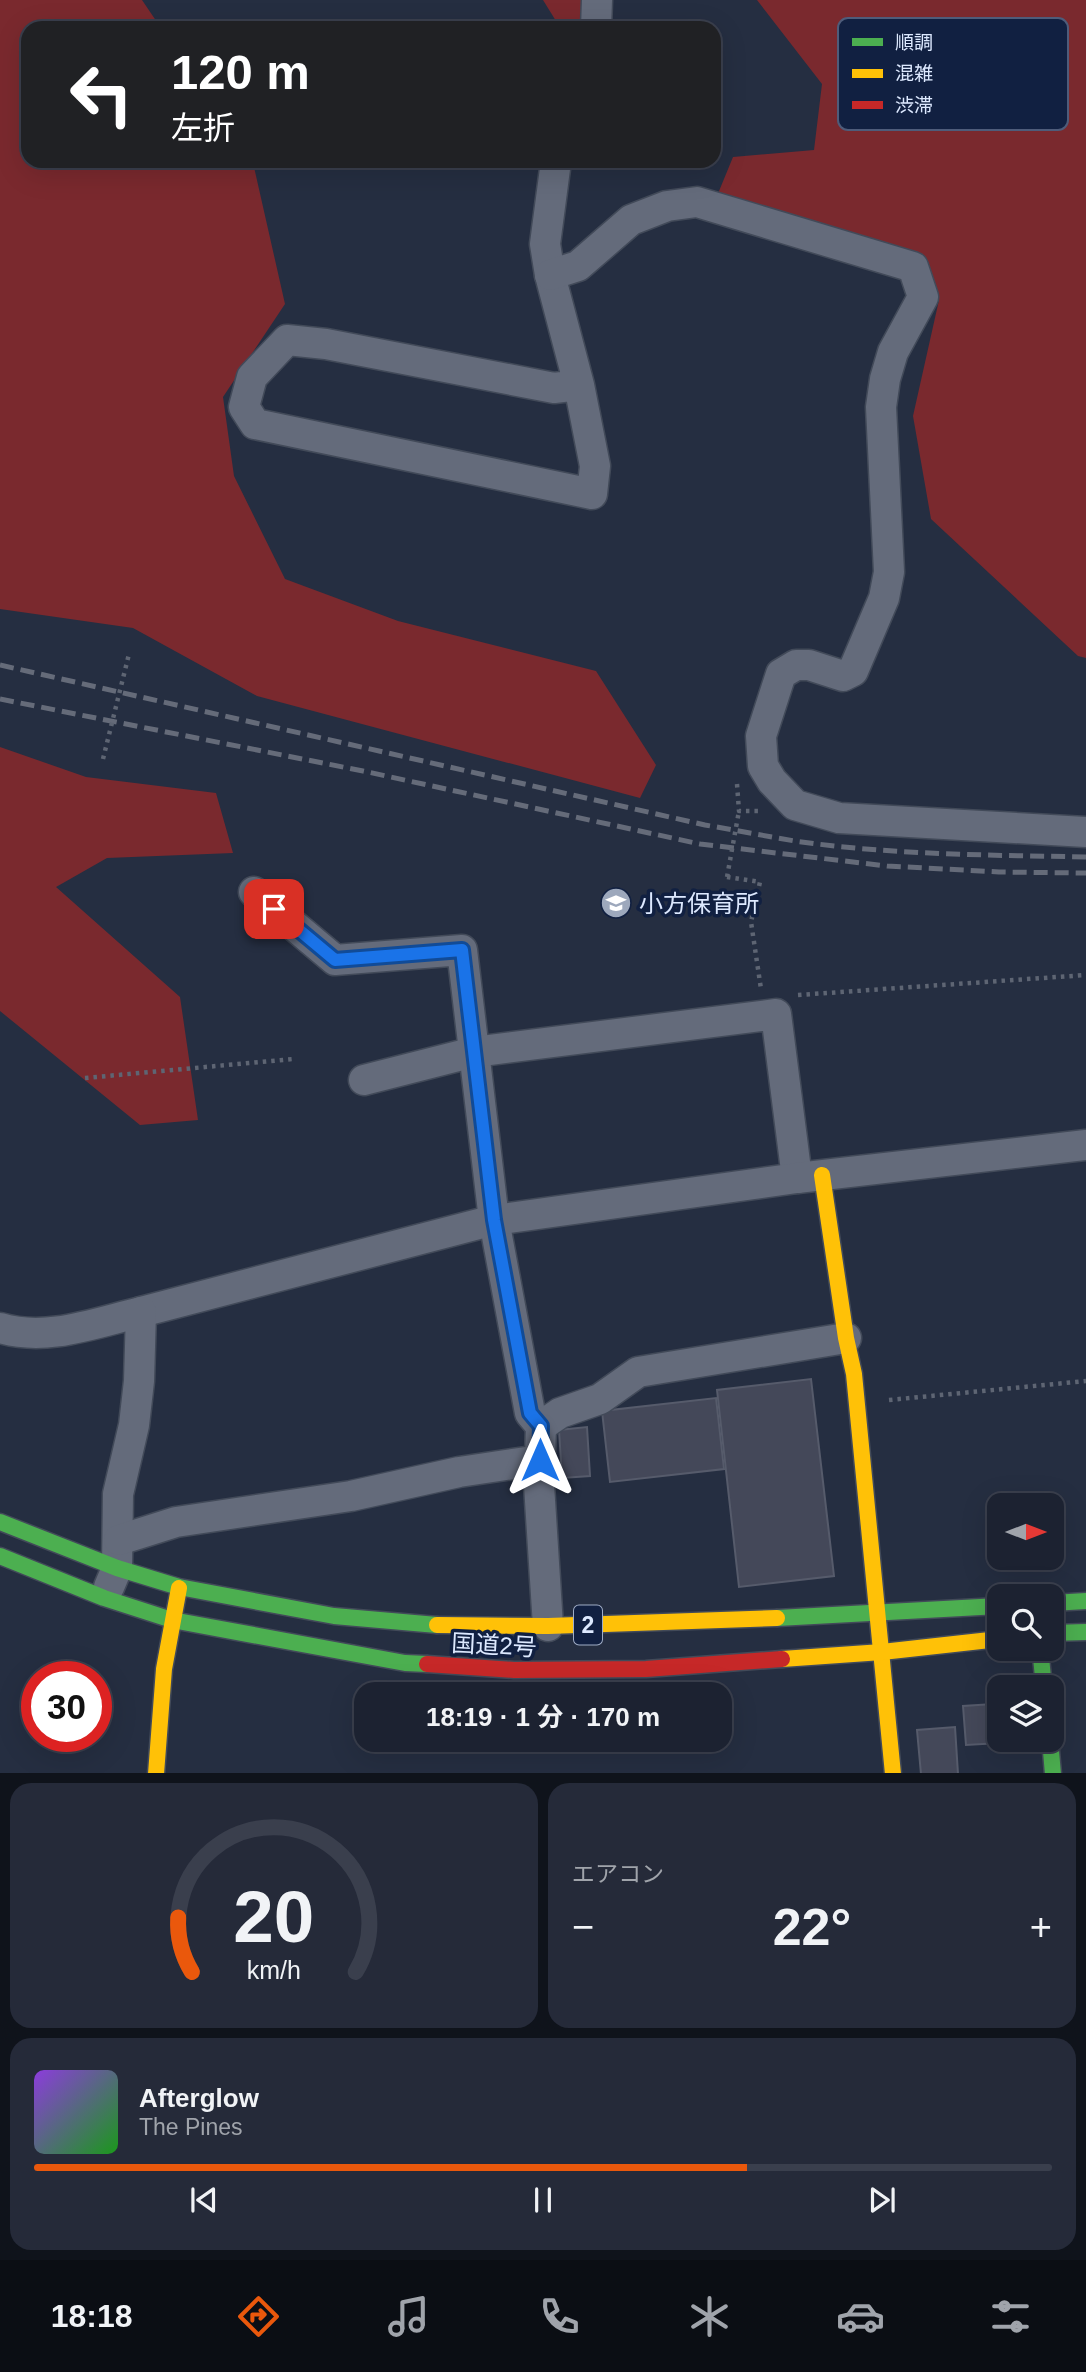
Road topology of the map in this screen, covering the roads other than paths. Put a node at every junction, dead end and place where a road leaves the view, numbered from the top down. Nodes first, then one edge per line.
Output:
1 (597, 0) edge
2 (596, 21) edge
3 (555, 168) edge
4 (550, 275) junction
5 (579, 385) junction
6 (1086, 832) edge
7 (254, 892) dead end
8 (474, 1052) junction
9 (364, 1080) dead end
10 (1086, 1144) edge
11 (810, 1177) junction
12 (494, 1220) junction
13 (141, 1312) junction
14 (0, 1328) edge
15 (846, 1338) junction
16 (541, 1426) junction
17 (540, 1460) junction
18 (0, 1522) edge
19 (118, 1554) junction
20 (0, 1556) edge
21 (179, 1587) junction
22 (104, 1598) junction
23 (1086, 1601) edge
24 (1064, 1602) edge
25 (987, 1607) edge
26 (879, 1614) junction
27 (173, 1620) junction
28 (548, 1626) junction
29 (1086, 1632) edge
30 (1064, 1633) edge
31 (987, 1640) edge
32 (882, 1652) junction
33 (1051, 1752) edge
34 (156, 1773) edge
35 (893, 1773) edge
36 (1054, 1773) edge

1 - 2 street
3 - 4 street
4 - 5 street
4 - 6 street
5 - 5 street
7 - 8 street
8 - 9 street
8 - 11 street
8 - 12 street
10 - 11 street
11 - 12 street
11 - 15 main road
12 - 13 street
12 - 16 street
13 - 14 street
13 - 19 street
15 - 16 street
15 - 26 main road
16 - 17 street
17 - 19 street
17 - 28 street
18 - 19 main road, 国道2号 / 2
19 - 21 main road, 国道2号 / 2
19 - 22 street
20 - 22 main road, 国道2号 / 2
21 - 27 main road
21 - 28 main road, 国道2号 / 2
22 - 27 main road, 国道2号 / 2
23 - 24 main road
25 - 26 main road, 国道2号 / 2
26 - 28 main road, 国道2号 / 2
26 - 32 main road
27 - 32 main road, 国道2号 / 2
27 - 34 main road
29 - 30 main road
31 - 32 main road, 国道2号 / 2
32 - 35 main road
33 - 36 main road

